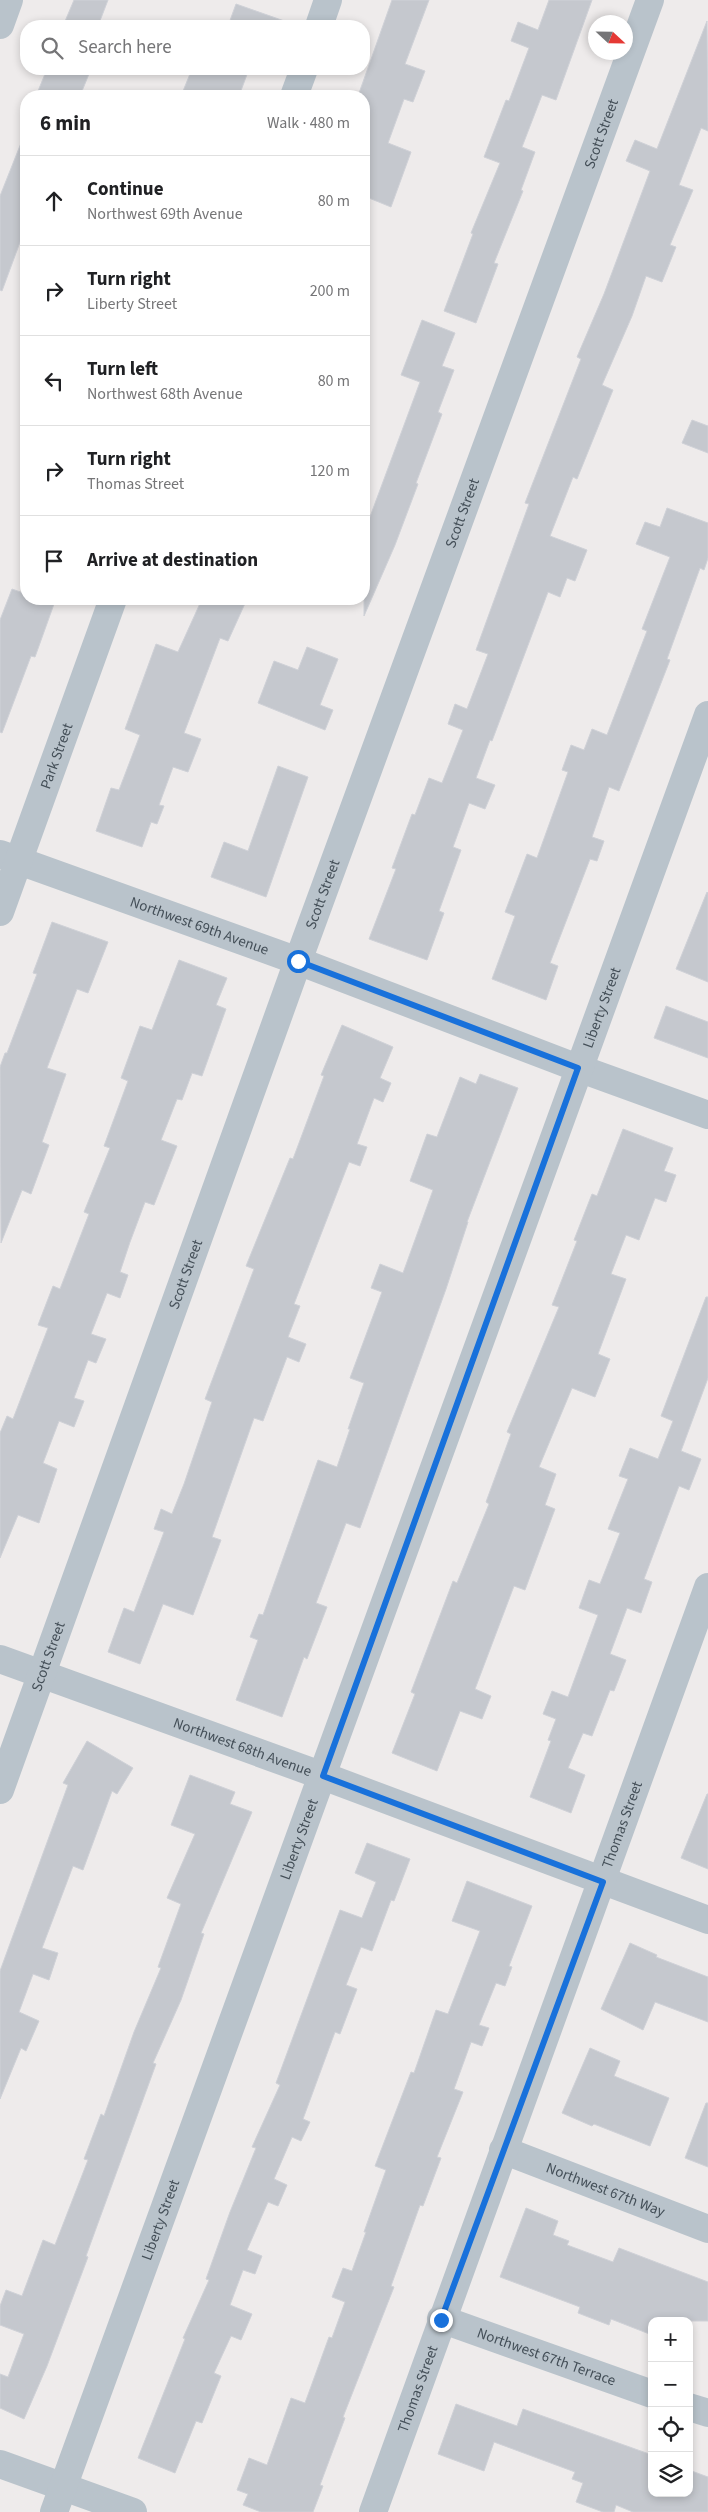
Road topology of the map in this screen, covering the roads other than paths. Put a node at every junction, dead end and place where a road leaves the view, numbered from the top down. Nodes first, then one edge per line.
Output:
1 (9, 0) edge
2 (328, 0) edge
3 (650, 0) edge
4 (321, 20) edge
5 (0, 25) edge
6 (302, 75) edge
7 (296, 90) edge
8 (111, 605) edge
9 (708, 715) edge
10 (9, 858) edge
11 (0, 912) edge
12 (298, 961) junction
13 (578, 1068) junction
14 (708, 1114) edge
15 (708, 1587) edge
16 (0, 1659) edge
17 (42, 1674) junction
18 (323, 1776) junction
19 (0, 1790) edge
20 (603, 1882) junction
21 (708, 1920) edge
22 (503, 2150) junction
23 (708, 2229) edge
24 (441, 2320) junction
25 (648, 2393) edge
26 (693, 2408) edge
27 (708, 2413) edge
28 (0, 2464) edge
29 (63, 2486) junction
30 (54, 2512) edge
31 (133, 2512) edge
32 (373, 2512) edge

1 - 5 street
2 - 4 street
3 - 12 street, Scott Street
6 - 7 street
8 - 10 street, Park Street
9 - 13 street, Liberty Street
10 - 11 street, Park Street
10 - 12 street, Northwest 69th Avenue
12 - 13 street, Northwest 69th Avenue
12 - 17 street, Scott Street
13 - 14 street, Northwest 69th Avenue
13 - 18 street, Liberty Street
15 - 20 street, Thomas Street
16 - 17 street, Northwest 68th Avenue
17 - 18 street, Northwest 68th Avenue
17 - 19 street, Scott Street
18 - 20 street, Northwest 68th Avenue
18 - 29 street, Liberty Street
20 - 21 street, Northwest 68th Avenue
20 - 22 street, Thomas Street
22 - 23 street, Northwest 67th Way
22 - 24 street, Thomas Street
24 - 25 street, Northwest 67th Terrace
24 - 32 street, Thomas Street
26 - 27 street
28 - 29 street
29 - 30 street, Liberty Street
29 - 31 street

